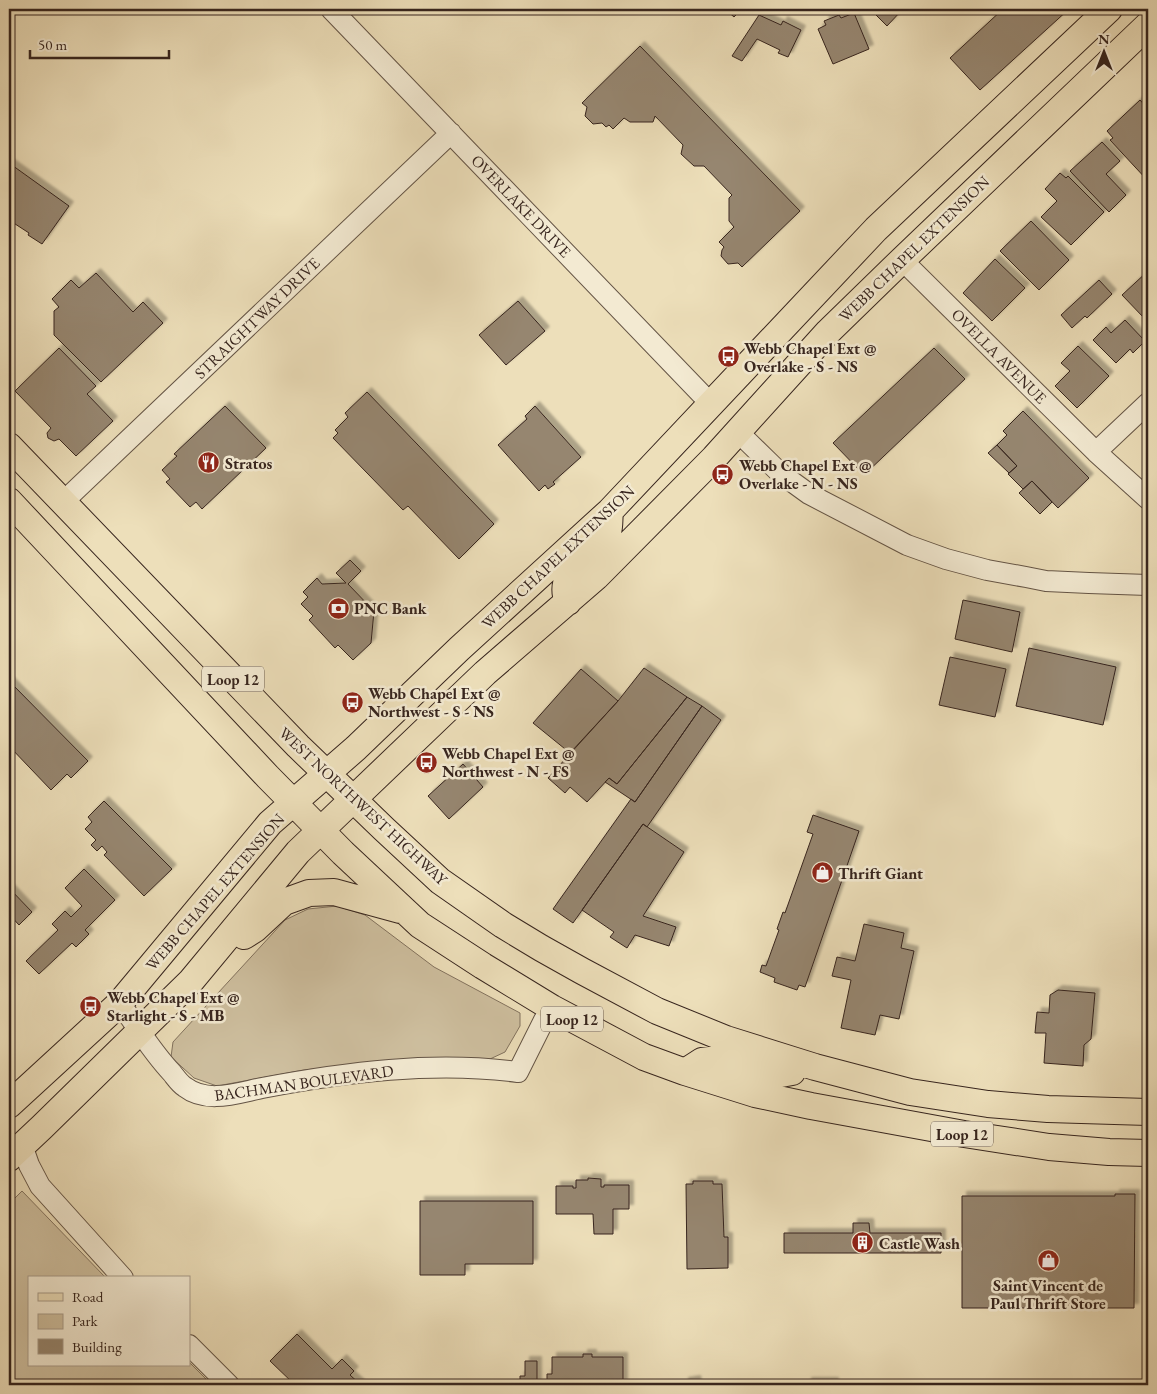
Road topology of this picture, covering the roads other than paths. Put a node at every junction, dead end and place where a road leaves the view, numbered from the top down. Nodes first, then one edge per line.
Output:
1 (331, 9) edge
2 (1109, 9) edge
3 (1148, 25) edge
4 (452, 133) junction
5 (902, 260) junction
6 (1148, 403) edge
7 (711, 404) junction
8 (738, 432) junction
9 (9, 446) edge
10 (1096, 452) junction
11 (1148, 499) edge
12 (9, 501) edge
13 (62, 503) junction
14 (610, 512) junction
15 (28, 522) junction
16 (140, 583) junction
17 (1148, 585) edge
18 (568, 602) junction
19 (327, 774) junction
20 (354, 799) junction
21 (293, 802) junction
22 (321, 831) junction
23 (406, 912) junction
24 (216, 952) junction
25 (120, 1003) junction
26 (552, 1008) junction
27 (140, 1031) junction
28 (815, 1067) junction
29 (685, 1072) junction
30 (10, 1098) edge
31 (1148, 1112) edge
32 (16, 1152) edge
33 (1148, 1153) edge
34 (121, 1276) edge
35 (190, 1346) edge
36 (229, 1385) edge

1 - 4 street, OVERLAKE DRIVE
2 - 7 main road, WEBB CHAPEL EXTENSION
3 - 5 main road, WEBB CHAPEL EXTENSION
4 - 7 street, OVERLAKE DRIVE
4 - 13 street, STRAIGHTWAY DRIVE
5 - 8 main road, WEBB CHAPEL EXTENSION
5 - 10 street, OVELLA AVENUE
6 - 10 street
7 - 8 main road
7 - 14 main road, WEBB CHAPEL EXTENSION
8 - 17 street
8 - 18 main road, WEBB CHAPEL EXTENSION
9 - 13 main road, WEST NORTHWEST HIGHWAY / Loop 12
10 - 11 street, OVELLA AVENUE
12 - 15 main road, Loop 12
13 - 16 main road, WEST NORTHWEST HIGHWAY / Loop 12
14 - 18 main road
14 - 19 main road, WEBB CHAPEL EXTENSION
15 - 16 main road
15 - 21 main road, Loop 12
16 - 19 main road, WEST NORTHWEST HIGHWAY / Loop 12
18 - 20 main road, WEBB CHAPEL EXTENSION
19 - 20 main road, WEST NORTHWEST HIGHWAY / Loop 12
19 - 21 main road, WEBB CHAPEL EXTENSION
20 - 22 main road, WEBB CHAPEL EXTENSION
20 - 28 main road, WEST NORTHWEST HIGHWAY / Loop 12
21 - 22 main road, Loop 12
21 - 25 main road, WEBB CHAPEL EXTENSION
22 - 23 main road, Loop 12
22 - 24 main road, WEBB CHAPEL EXTENSION
23 - 24 main road
23 - 26 main road, Loop 12
24 - 27 main road, WEBB CHAPEL EXTENSION
25 - 27 street, BACHMAN BOULEVARD
25 - 30 main road, WEBB CHAPEL EXTENSION
26 - 27 street, BACHMAN BOULEVARD
26 - 29 main road, Loop 12
27 - 32 main road, WEBB CHAPEL EXTENSION
28 - 29 main road
28 - 31 main road, WEST NORTHWEST HIGHWAY / Loop 12
29 - 33 main road, Loop 12
30 - 32 main road
32 - 34 street
35 - 36 street

